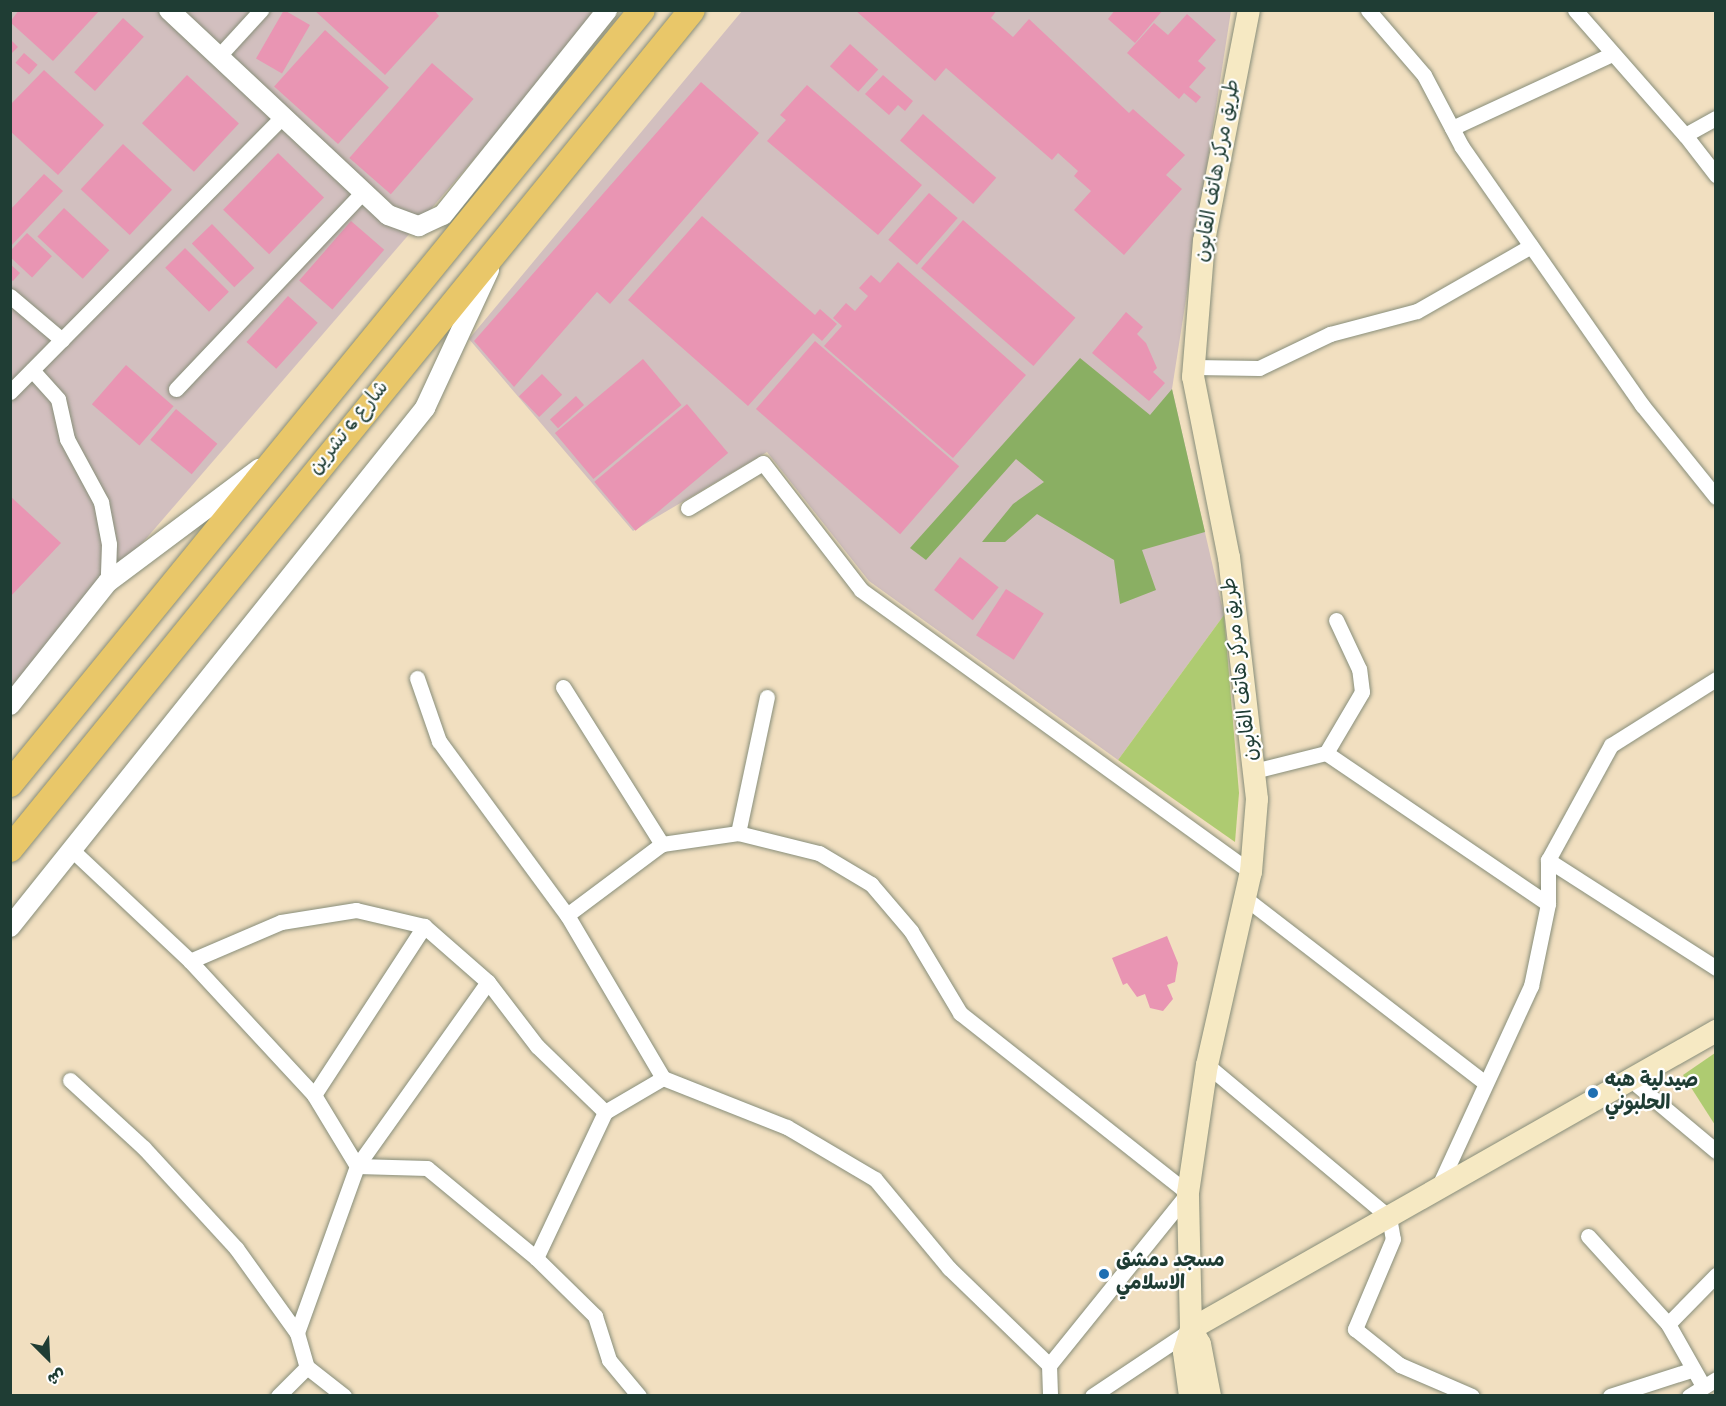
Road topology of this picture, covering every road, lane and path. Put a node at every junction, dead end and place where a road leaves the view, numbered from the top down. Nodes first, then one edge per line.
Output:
1 (168, 10) edge
2 (261, 10) edge
3 (607, 10) edge
4 (642, 10) edge
5 (692, 10) edge
6 (1249, 10) edge
7 (1368, 10) edge
8 (1575, 10) edge
9 (1610, 55) junction
10 (218, 57) junction
11 (282, 117) junction
12 (1716, 118) edge
13 (1452, 128) junction
14 (1685, 135) junction
15 (1716, 175) edge
16 (363, 192) junction
17 (501, 242) junction
18 (1531, 246) junction
19 (10, 296) edge
20 (62, 340) junction
21 (1194, 367) junction
22 (32, 370) junction
23 (176, 389) dead end
24 (10, 392) edge
25 (281, 453) junction
26 (1716, 497) edge
27 (688, 508) dead end
28 (108, 582) junction
29 (1336, 620) dead end
30 (417, 678) dead end
31 (1716, 679) edge
32 (563, 687) dead end
33 (767, 697) dead end
34 (10, 705) edge
35 (1326, 753) junction
36 (1254, 771) junction
37 (10, 784) edge
38 (738, 833) junction
39 (662, 844) junction
40 (10, 849) edge
41 (72, 850) junction
42 (1548, 860) junction
43 (1251, 872) junction
44 (1245, 898) junction
45 (1548, 904) junction
46 (567, 915) junction
47 (424, 926) junction
48 (10, 927) edge
49 (190, 961) junction
50 (1716, 968) edge
51 (488, 982) junction
52 (1716, 1031) edge
53 (1206, 1065) junction
54 (663, 1078) junction
55 (1630, 1079) junction
56 (70, 1080) dead end
57 (1484, 1082) junction
58 (314, 1095) junction
59 (605, 1112) junction
60 (1716, 1151) edge
61 (357, 1166) junction
62 (1437, 1190) junction
63 (1188, 1193) junction
64 (1389, 1217) junction
65 (1588, 1236) dead end
66 (536, 1258) junction
67 (1716, 1275) edge
68 (1668, 1324) junction
69 (1191, 1329) junction
70 (297, 1333) junction
71 (1049, 1365) junction
72 (307, 1367) junction
73 (1691, 1370) junction
74 (1709, 1382) edge
75 (278, 1395) edge
76 (344, 1395) edge
77 (639, 1395) edge
78 (1050, 1395) edge
79 (1092, 1395) edge
80 (1190, 1395) edge
81 (1210, 1395) edge
82 (1472, 1395) edge
83 (1610, 1395) edge
84 (1689, 1395) edge

1 - 10 street
2 - 10 street
3 - 16 street
4 - 25 highway, شارع 6 تشرين
5 - 17 highway, شارع 6 تشرين
6 - 21 main road, طريق مركز هاتف القابون
7 - 13 street
8 - 9 street
9 - 13 street
9 - 14 street
10 - 11 street
11 - 16 street
11 - 20 street
12 - 14 street
13 - 18 street
14 - 15 street
16 - 23 street
17 - 40 highway, شارع 6 تشرين
17 - 41 street
18 - 21 street
18 - 26 street
19 - 20 street
20 - 22 street
21 - 36 main road, طريق مركز هاتف القابون
22 - 24 street
22 - 28 street
25 - 28 street
25 - 37 highway, شارع 6 تشرين
27 - 43 street
28 - 34 street
29 - 35 street
30 - 46 street
31 - 42 street
32 - 39 street
33 - 38 street
35 - 36 street
35 - 45 street
36 - 43 main road, طريق مركز هاتف القابون
38 - 39 street
38 - 63 street
39 - 46 street
41 - 48 street
41 - 49 street
42 - 45 street
42 - 50 street
43 - 44 main road, طريق مركز هاتف القابون
44 - 53 main road, طريق مركز هاتف القابون
44 - 57 street
45 - 57 street
46 - 54 street
47 - 49 street
47 - 51 street
47 - 58 street
49 - 58 street
51 - 59 street
51 - 61 street
52 - 55 main road
53 - 63 main road, طريق مركز هاتف القابون
53 - 64 street
54 - 59 street
54 - 71 street
55 - 60 street
55 - 62 main road
56 - 70 street
57 - 62 street
58 - 61 street
59 - 66 street
61 - 66 street
61 - 70 street
62 - 64 main road
63 - 69 main road, طريق مركز هاتف القابون
63 - 71 street
64 - 69 main road
64 - 82 street
65 - 68 street
66 - 77 street
67 - 68 street
68 - 73 street
69 - 79 street
69 - 80 main road
69 - 81 main road
70 - 72 street
71 - 78 street
72 - 75 street
72 - 76 street
73 - 74 street
73 - 83 street
74 - 84 street

